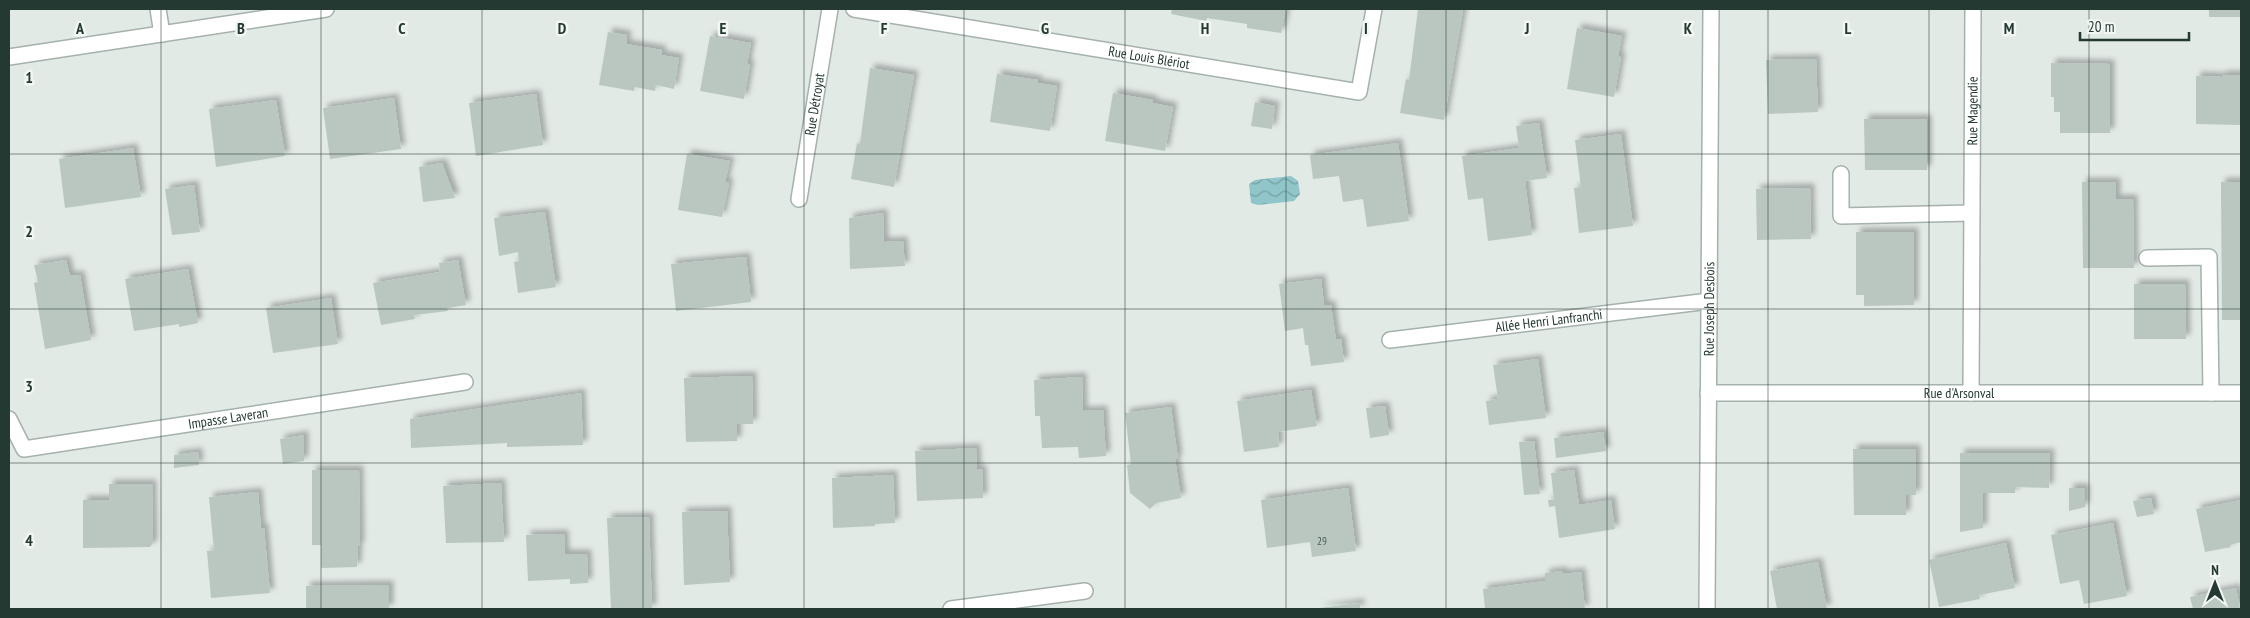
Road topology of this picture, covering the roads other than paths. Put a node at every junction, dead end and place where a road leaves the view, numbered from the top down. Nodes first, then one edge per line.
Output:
1 (158, 9) edge
2 (326, 9) edge
3 (830, 9) edge
4 (854, 9) edge
5 (1374, 9) edge
6 (1711, 9) edge
7 (1973, 9) edge
8 (162, 34) junction
9 (9, 57) edge
10 (1840, 174) dead end
11 (799, 199) dead end
12 (1972, 213) junction
13 (2147, 258) dead end
14 (1709, 302) junction
15 (1390, 340) dead end
16 (466, 382) dead end
17 (2241, 392) edge
18 (1708, 393) junction
19 (1971, 393) junction
20 (2211, 393) junction
21 (9, 419) edge
22 (1085, 591) dead end
23 (951, 609) edge
24 (1707, 609) edge

1 - 8 street
2 - 8 street
3 - 11 street, Rue Détroyat
4 - 5 street, Rue Louis Blériot
6 - 14 street, Rue Joseph Desbois
7 - 12 street, Rue Magendie
8 - 9 street
10 - 12 street
12 - 19 street, Rue Magendie
13 - 20 street
14 - 15 street, Allée Henri Lanfranchi
14 - 18 street, Rue Joseph Desbois
16 - 21 street, Impasse Laveran
17 - 20 street, Rue d'Arsonval
18 - 19 street, Rue d'Arsonval
18 - 24 street, Rue Joseph Desbois
19 - 20 street, Rue d'Arsonval
22 - 23 street

